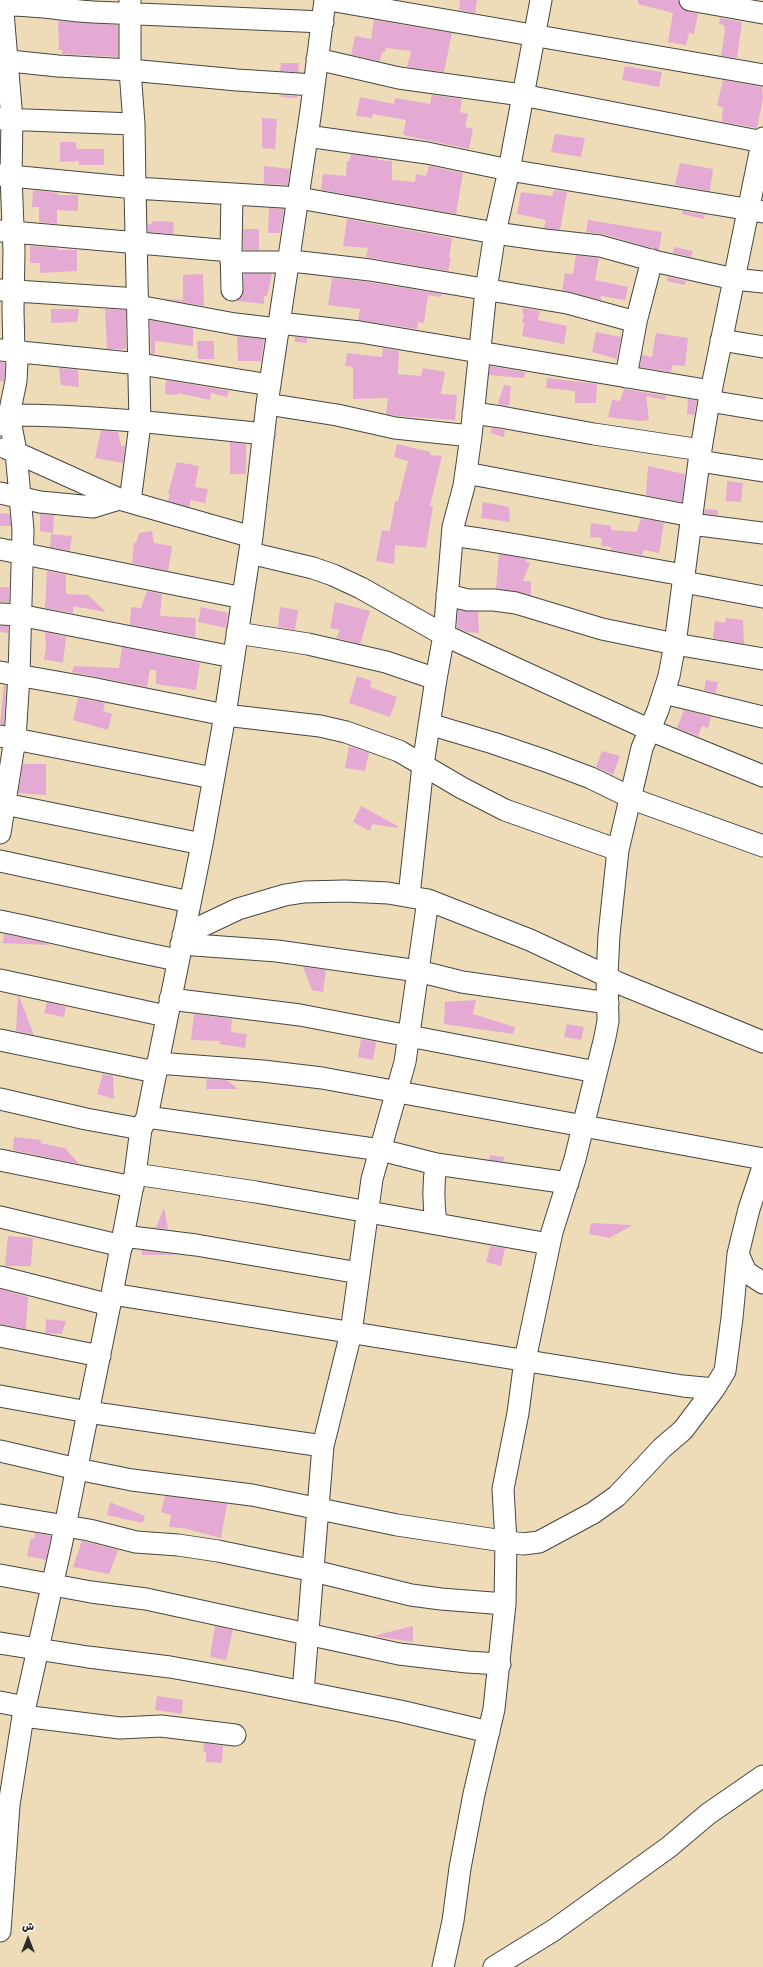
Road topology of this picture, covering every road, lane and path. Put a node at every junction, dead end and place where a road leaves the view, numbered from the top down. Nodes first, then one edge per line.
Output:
1 (326, 0) edge
2 (329, 0) edge
3 (541, 0) edge
4 (690, 0) edge
5 (2, 3) edge
6 (130, 6) edge
7 (763, 13) edge
8 (322, 22) junction
9 (534, 36) junction
10 (317, 59) junction
11 (4, 60) edge
12 (130, 70) junction
13 (763, 75) edge
14 (314, 85) junction
15 (522, 95) junction
16 (6, 119) edge
17 (134, 124) junction
18 (307, 136) junction
19 (763, 140) edge
20 (509, 170) junction
21 (5, 175) edge
22 (135, 188) junction
23 (232, 194) junction
24 (299, 198) junction
25 (756, 210) edge
26 (6, 231) edge
27 (495, 233) junction
28 (137, 243) junction
29 (231, 257) junction
30 (652, 260) junction
31 (289, 262) junction
32 (734, 279) junction
33 (763, 282) edge
34 (7, 290) edge
35 (232, 290) dead end
36 (486, 290) junction
37 (138, 302) junction
38 (636, 322) junction
39 (279, 326) junction
40 (721, 340) junction
41 (763, 347) edge
42 (7, 351) edge
43 (480, 352) junction
44 (140, 364) junction
45 (626, 377) junction
46 (269, 395) junction
47 (710, 396) junction
48 (763, 410) edge
49 (472, 414) junction
50 (4, 420) edge
51 (140, 421) junction
52 (264, 434) junction
53 (471, 436) junction
54 (8, 449) edge
55 (700, 456) junction
56 (763, 471) edge
57 (466, 473) junction
58 (0, 493) edge
59 (20, 498) junction
60 (124, 501) junction
61 (691, 520) junction
62 (763, 533) edge
63 (453, 535) junction
64 (251, 545) junction
65 (0, 549) edge
66 (22, 552) junction
67 (684, 578) junction
68 (446, 595) junction
69 (763, 597) edge
70 (243, 598) junction
71 (10, 614) edge
72 (238, 633) junction
73 (444, 635) junction
74 (675, 644) junction
75 (233, 657) junction
76 (763, 659) edge
77 (9, 673) edge
78 (436, 679) junction
79 (664, 693) junction
80 (225, 715) junction
81 (763, 717) edge
82 (429, 724) junction
83 (650, 730) junction
84 (7, 738) edge
85 (423, 765) junction
86 (763, 776) edge
87 (213, 778) junction
88 (629, 796) junction
89 (2, 804) edge
90 (0, 833) edge
91 (202, 844) junction
92 (763, 846) edge
93 (618, 850) junction
94 (0, 861) edge
95 (418, 898) junction
96 (190, 902) junction
97 (0, 922) edge
98 (181, 946) junction
99 (418, 971) junction
100 (607, 976) junction
101 (0, 980) edge
102 (608, 1003) junction
103 (168, 1008) junction
104 (410, 1035) junction
105 (0, 1040) edge
106 (763, 1042) edge
107 (156, 1068) junction
108 (596, 1072) junction
109 (398, 1092) junction
110 (0, 1099) edge
111 (144, 1123) junction
112 (583, 1126) junction
113 (381, 1150) junction
114 (763, 1159) edge
115 (0, 1160) edge
116 (436, 1164) junction
117 (763, 1167) edge
118 (134, 1180) junction
119 (568, 1183) junction
120 (366, 1212) junction
121 (0, 1217) edge
122 (436, 1222) junction
123 (122, 1241) junction
124 (549, 1244) junction
125 (738, 1254) junction
126 (359, 1273) junction
127 (0, 1277) edge
128 (763, 1283) edge
129 (111, 1299) junction
130 (350, 1333) junction
131 (0, 1336) edge
132 (100, 1356) junction
133 (525, 1360) junction
134 (714, 1389) junction
135 (0, 1396) edge
136 (88, 1412) junction
137 (323, 1446) junction
138 (0, 1450) edge
139 (77, 1469) junction
140 (317, 1509) junction
141 (0, 1515) edge
142 (64, 1527) junction
143 (506, 1542) junction
144 (314, 1571) junction
145 (0, 1575) edge
146 (51, 1585) junction
147 (505, 1604) junction
148 (307, 1633) junction
149 (0, 1643) edge
150 (37, 1648) junction
151 (500, 1664) junction
152 (303, 1692) junction
153 (0, 1702) edge
154 (24, 1712) junction
155 (488, 1732) junction
156 (235, 1734) dead end
157 (7, 1770) edge
158 (763, 1776) edge
159 (4, 1824) edge
160 (2, 1881) edge
161 (0, 1931) edge
162 (443, 1967) edge
163 (494, 1967) edge

1 - 8 street
2 - 9 street
3 - 9 street
4 - 7 street
5 - 6 street
5 - 11 street
6 - 8 street
6 - 12 street
8 - 10 street
9 - 13 street
9 - 15 street
10 - 14 street
10 - 15 street
11 - 12 street
11 - 16 street
12 - 14 street
12 - 17 street
14 - 18 street
15 - 19 street
15 - 20 street
16 - 17 street
16 - 21 street
17 - 22 street
18 - 20 street
18 - 24 street
19 - 25 street
20 - 25 street
20 - 27 street
21 - 22 street
21 - 26 street
22 - 23 street
22 - 28 street
23 - 24 street
23 - 29 street
24 - 27 street
24 - 31 street
25 - 32 street
26 - 28 street
26 - 34 street
27 - 30 street
27 - 36 street
28 - 29 street
28 - 37 street
29 - 31 street
29 - 35 street
30 - 32 street
30 - 38 street
31 - 36 street
31 - 39 street
32 - 33 street
32 - 40 street
34 - 37 street
34 - 42 street
36 - 38 street
36 - 43 street
37 - 39 street
37 - 44 street
38 - 45 street
39 - 43 street
39 - 46 street
40 - 41 street
40 - 47 street
42 - 44 street
42 - 50 street
43 - 45 street
43 - 49 street
44 - 46 street
44 - 51 street
45 - 47 street
46 - 52 street
46 - 53 street
47 - 48 street
47 - 55 street
49 - 53 street
49 - 55 street
50 - 51 street
50 - 54 street
51 - 52 street
51 - 60 street
52 - 64 street
53 - 57 street
54 - 59 street
54 - 60 street
55 - 56 street
55 - 61 street
57 - 61 street
57 - 63 street
58 - 59 street
59 - 60 street
59 - 66 street
60 - 64 street
61 - 62 street
61 - 67 street
63 - 67 street
63 - 68 street
64 - 70 street
64 - 73 street
65 - 66 street
66 - 70 street
66 - 71 street
67 - 69 street
67 - 74 street
68 - 73 street
68 - 74 street
70 - 72 street
71 - 75 street
71 - 77 street
72 - 75 street
72 - 78 street
73 - 78 street
73 - 83 street
74 - 76 street
74 - 79 street
75 - 80 street
77 - 80 street
77 - 84 street
78 - 82 street
79 - 81 street
79 - 83 street
80 - 85 street
80 - 87 street
82 - 85 street
82 - 88 street
83 - 86 street
83 - 88 street
84 - 87 street
84 - 89 street
85 - 93 street
85 - 95 street
87 - 91 street
88 - 92 street
88 - 93 street
89 - 90 street
89 - 91 street
91 - 96 street
93 - 100 street
94 - 96 street
95 - 98 street
95 - 99 street
95 - 100 street
96 - 98 street
97 - 98 street
98 - 99 street
98 - 103 street
99 - 102 street
99 - 104 street
100 - 102 street
100 - 106 street
101 - 103 street
102 - 108 street
103 - 104 street
103 - 107 street
104 - 108 street
104 - 109 street
105 - 107 street
107 - 109 street
107 - 111 street
108 - 112 street
109 - 112 street
109 - 113 street
110 - 111 street
111 - 113 street
111 - 118 street
112 - 114 street
112 - 119 street
113 - 116 street
113 - 120 street
115 - 118 street
116 - 119 street
116 - 122 street
117 - 125 street
118 - 120 street
118 - 123 street
119 - 124 street
120 - 122 street
120 - 126 street
121 - 123 street
122 - 124 street
123 - 126 street
123 - 129 street
124 - 133 street
125 - 128 street
125 - 134 street
126 - 130 street
127 - 129 street
129 - 130 street
129 - 132 street
130 - 133 street
130 - 137 street
131 - 132 street
132 - 136 street
133 - 134 street
133 - 143 street
134 - 143 street
135 - 136 street
136 - 137 street
136 - 139 street
137 - 140 street
138 - 139 street
139 - 140 street
139 - 142 street
140 - 143 street
140 - 144 street
141 - 142 street
142 - 144 street
142 - 146 street
143 - 147 street
144 - 147 street
144 - 148 street
145 - 146 street
146 - 148 street
146 - 150 street
147 - 151 street
148 - 151 street
148 - 152 street
149 - 150 street
150 - 152 street
150 - 154 street
151 - 155 street
152 - 155 street
153 - 154 street
154 - 156 street
154 - 157 street
155 - 162 street
157 - 159 street
158 - 163 street
159 - 160 street
160 - 161 street

